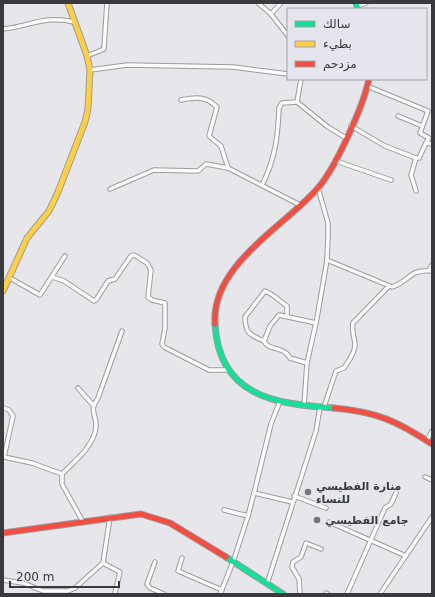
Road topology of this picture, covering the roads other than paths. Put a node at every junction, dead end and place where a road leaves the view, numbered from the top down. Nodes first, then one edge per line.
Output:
1 (68, 3) edge
2 (107, 3) edge
3 (258, 3) edge
4 (281, 3) edge
5 (366, 3) edge
6 (357, 6) edge
7 (272, 14) junction
8 (74, 22) junction
9 (3, 30) edge
10 (287, 35) edge
11 (87, 56) junction
12 (90, 70) junction
13 (287, 74) edge
14 (301, 80) edge
15 (369, 80) edge
16 (367, 86) junction
17 (182, 100) dead end
18 (297, 102) junction
19 (398, 116) dead end
20 (351, 126) junction
21 (422, 126) junction
22 (346, 138) junction
23 (426, 143) junction
24 (432, 144) edge
25 (416, 158) junction
26 (336, 161) junction
27 (228, 168) junction
28 (391, 180) dead end
29 (262, 185) junction
30 (110, 188) dead end
31 (318, 188) junction
32 (416, 191) dead end
33 (300, 205) junction
34 (64, 256) dead end
35 (327, 260) junction
36 (432, 265) edge
37 (431, 270) edge
38 (10, 278) junction
39 (52, 278) junction
40 (389, 286) junction
41 (3, 290) edge
42 (287, 316) junction
43 (316, 323) junction
44 (122, 330) dead end
45 (264, 341) junction
46 (307, 363) junction
47 (227, 370) junction
48 (78, 388) dead end
49 (280, 401) junction
50 (93, 405) junction
51 (304, 406) junction
52 (322, 407) junction
53 (3, 408) edge
54 (432, 431) edge
55 (427, 440) junction
56 (432, 444) edge
57 (4, 458) edge
58 (62, 474) junction
59 (426, 477) dead end
60 (432, 480) edge
61 (254, 493) junction
62 (396, 493) dead end
63 (294, 496) junction
64 (292, 502) junction
65 (326, 508) dead end
66 (224, 510) dead end
67 (248, 516) junction
68 (110, 517) junction
69 (432, 517) edge
70 (83, 522) junction
71 (329, 522) dead end
72 (3, 533) edge
73 (371, 539) junction
74 (321, 549) dead end
75 (406, 556) junction
76 (182, 558) dead end
77 (103, 562) junction
78 (155, 562) dead end
79 (233, 562) junction
80 (3, 580) edge
81 (267, 584) junction
82 (222, 590) junction
83 (115, 593) dead end
84 (162, 594) edge
85 (220, 594) edge
86 (283, 594) edge
87 (300, 594) edge
88 (347, 594) edge
89 (380, 594) edge

1 - 8 street
2 - 11 street
3 - 7 street
4 - 7 street
5 - 6 street
7 - 10 street
8 - 9 street
8 - 11 street
11 - 12 street
12 - 13 street
12 - 38 street
14 - 18 street
15 - 16 street
16 - 20 street
16 - 21 street
17 - 27 street
18 - 22 street
18 - 29 street
19 - 21 street
20 - 22 street
20 - 25 street
21 - 23 street
22 - 26 street
23 - 24 street
23 - 25 street
25 - 32 street
26 - 28 street
26 - 31 street
27 - 29 street
27 - 30 street
29 - 33 street
31 - 33 street
31 - 35 street
33 - 47 street
34 - 39 street
35 - 40 street
35 - 43 street
36 - 37 street
37 - 40 street
38 - 39 street
38 - 41 street
39 - 47 street
40 - 52 street
42 - 43 street
42 - 45 street
42 - 45 street
43 - 46 street
44 - 50 street
45 - 46 street
46 - 51 street
47 - 49 street
48 - 50 street
49 - 51 street
49 - 61 street
50 - 58 street
51 - 52 street
52 - 55 street
52 - 63 street
53 - 57 street
54 - 55 street
55 - 56 street
57 - 58 street
58 - 70 street
59 - 60 street
61 - 64 street
61 - 67 street
62 - 73 street
63 - 64 street
63 - 65 street
64 - 81 street
66 - 67 street
67 - 79 street
68 - 70 street
68 - 77 street
68 - 79 street
69 - 75 street
70 - 72 street
71 - 73 street
73 - 75 street
73 - 88 street
74 - 87 street
75 - 89 street
76 - 82 street
77 - 80 street
77 - 83 street
78 - 84 street
79 - 81 street
79 - 82 street
81 - 86 street
82 - 85 street

